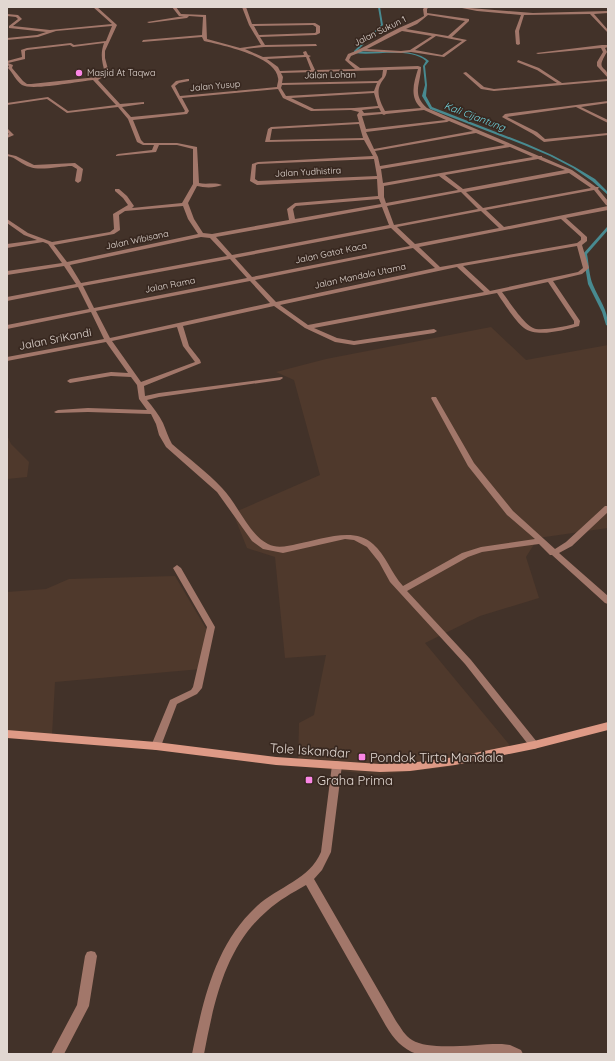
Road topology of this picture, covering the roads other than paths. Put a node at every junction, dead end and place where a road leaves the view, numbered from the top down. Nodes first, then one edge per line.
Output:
1 (95, 7) edge
2 (174, 7) edge
3 (244, 7) edge
4 (427, 7) edge
5 (459, 7) edge
6 (484, 7) edge
7 (477, 10) junction
8 (608, 12) edge
9 (427, 14) junction
10 (523, 14) junction
11 (592, 14) junction
12 (7, 15) edge
13 (189, 16) junction
14 (149, 22) dead end
15 (115, 25) junction
16 (251, 25) junction
17 (603, 27) junction
18 (608, 27) edge
19 (400, 29) junction
20 (50, 31) junction
21 (608, 32) edge
22 (435, 35) junction
23 (204, 36) junction
24 (258, 36) junction
25 (449, 37) junction
26 (7, 39) edge
27 (107, 42) junction
28 (144, 42) dead end
29 (518, 44) dead end
30 (300, 45) junction
31 (316, 45) dead end
32 (264, 46) junction
33 (602, 46) junction
34 (608, 46) edge
35 (239, 49) junction
36 (360, 51) junction
37 (411, 51) junction
38 (538, 53) dead end
39 (309, 56) junction
40 (264, 58) junction
41 (518, 61) dead end
42 (7, 63) edge
43 (384, 69) junction
44 (358, 70) junction
45 (314, 71) junction
46 (280, 72) junction
47 (465, 73) dead end
48 (608, 77) edge
49 (97, 78) junction
50 (187, 80) dead end
51 (608, 80) edge
52 (379, 82) junction
53 (561, 84) junction
54 (280, 86) junction
55 (376, 92) junction
56 (179, 97) junction
57 (285, 97) junction
58 (608, 102) edge
59 (142, 103) dead end
60 (7, 104) edge
61 (119, 104) junction
62 (381, 107) junction
63 (578, 107) junction
64 (355, 109) junction
65 (425, 109) junction
66 (384, 114) junction
67 (359, 115) junction
68 (130, 119) junction
69 (448, 120) junction
70 (608, 122) edge
71 (361, 123) junction
72 (7, 129) edge
73 (363, 131) junction
74 (476, 132) junction
75 (608, 134) edge
76 (7, 137) edge
77 (366, 139) junction
78 (158, 144) junction
79 (510, 146) junction
80 (374, 150) junction
81 (7, 155) edge
82 (118, 155) dead end
83 (376, 157) junction
84 (541, 157) junction
85 (379, 168) junction
86 (570, 170) junction
87 (441, 175) junction
88 (380, 177) junction
89 (78, 181) dead end
90 (196, 184) junction
91 (219, 185) dead end
92 (381, 185) junction
93 (596, 188) junction
94 (117, 190) dead end
95 (461, 190) junction
96 (380, 196) junction
97 (186, 204) junction
98 (384, 204) junction
99 (608, 204) edge
100 (608, 208) edge
101 (123, 210) junction
102 (484, 210) junction
103 (563, 218) junction
104 (292, 220) junction
105 (7, 222) edge
106 (392, 226) junction
107 (503, 229) junction
108 (201, 235) junction
109 (212, 236) junction
110 (48, 242) junction
111 (580, 244) junction
112 (413, 245) junction
113 (7, 246) edge
114 (232, 256) junction
115 (66, 264) junction
116 (459, 266) junction
117 (439, 269) junction
118 (7, 273) edge
119 (252, 278) junction
120 (549, 279) junction
121 (80, 286) junction
122 (498, 291) junction
123 (489, 293) junction
124 (7, 299) edge
125 (273, 303) junction
126 (92, 310) junction
127 (179, 324) junction
128 (7, 327) edge
129 (307, 327) junction
130 (434, 331) dead end
131 (108, 340) junction
132 (7, 359) edge
133 (133, 375) junction
134 (280, 378) dead end
135 (70, 381) dead end
136 (140, 385) junction
137 (434, 398) dead end
138 (142, 399) junction
139 (58, 412) dead end
140 (153, 412) junction
141 (608, 508) edge
142 (541, 541) junction
143 (553, 553) junction
144 (177, 568) dead end
145 (402, 590) junction
146 (608, 600) edge
147 (608, 726) edge
148 (7, 734) edge
149 (534, 745) junction
150 (156, 746) junction
151 (337, 765) junction
152 (308, 879) junction
153 (91, 956) dead end
154 (57, 1054) edge
155 (198, 1054) edge
156 (517, 1054) edge

1 - 15 street
2 - 13 street
3 - 16 street
4 - 9 street
5 - 7 street
6 - 7 street
7 - 10 street
8 - 11 street
9 - 19 street, Jalan Sukun 1
9 - 25 street
10 - 11 street
10 - 29 street
11 - 17 street
12 - 20 street
13 - 14 street
13 - 23 street
15 - 20 street
15 - 27 street
16 - 24 street
16 - 24 street
17 - 18 street
17 - 21 street
19 - 22 street
19 - 36 street, Jalan Sukun 1
20 - 26 street
22 - 25 street
22 - 37 street
23 - 28 street
23 - 35 street
24 - 32 street
25 - 37 street
27 - 42 street
27 - 49 street
30 - 31 street
30 - 32 street
30 - 39 street
32 - 35 street
33 - 34 street
33 - 38 street
33 - 48 street
35 - 40 street
36 - 37 street
36 - 44 street, Jalan Sukun 1
39 - 40 street
39 - 45 street
40 - 46 street
41 - 53 street
42 - 49 street
43 - 44 street
43 - 52 street
43 - 65 street
44 - 45 street
45 - 46 street
46 - 54 street
47 - 53 street
49 - 61 street
50 - 56 street
51 - 53 street
52 - 54 street, Jalan Lohan
52 - 55 street
54 - 56 street, Jalan Yusup
54 - 57 street
55 - 57 street
55 - 62 street
56 - 68 street, Jalan Yusup
57 - 64 street
58 - 63 street
59 - 61 street
60 - 61 street
61 - 68 street
62 - 64 street
62 - 66 street
63 - 70 street
63 - 75 street
64 - 67 street
65 - 66 street
65 - 69 street
66 - 67 street
67 - 71 street
68 - 78 street
69 - 73 street
69 - 74 street
71 - 73 street
71 - 77 street
72 - 76 street
73 - 77 street
74 - 79 street
74 - 80 street
77 - 80 street
78 - 82 street
78 - 90 street
79 - 84 street
79 - 85 street
80 - 83 street
81 - 89 street
83 - 85 street
83 - 88 street, Jalan Yudhistira
84 - 86 street
84 - 87 street
85 - 88 street
86 - 93 street
86 - 95 street, Jalan Wibisana
87 - 92 street
87 - 95 street
88 - 92 street
90 - 91 street
90 - 97 street
92 - 96 street
93 - 99 street
93 - 102 street
94 - 101 street
95 - 98 street, Jalan Wibisana
95 - 102 street
96 - 98 street
96 - 104 street
97 - 101 street
97 - 108 street
98 - 104 street, Jalan Wibisana
98 - 106 street
100 - 103 street, Jalan Gatot Kaca
101 - 110 street
102 - 106 street
102 - 107 street
103 - 107 street, Jalan Gatot Kaca
103 - 111 street
104 - 109 street, Jalan Wibisana
105 - 110 street
106 - 112 street
106 - 114 street
107 - 112 street, Jalan Gatot Kaca
108 - 109 street, Jalan Wibisana
108 - 115 street, Jalan Wibisana
109 - 114 street
110 - 113 street
110 - 115 street
111 - 116 street, Jalan Mandala Utama
111 - 120 street
112 - 117 street
112 - 119 street, Jalan Gatot Kaca
114 - 119 street
114 - 121 street
115 - 118 street, Jalan Wibisana
115 - 121 street
116 - 117 street, Jalan Mandala Utama
116 - 123 street
117 - 125 street, Jalan Mandala Utama
119 - 125 street
119 - 126 street, Jalan Rama
120 - 122 street
120 - 122 street
121 - 124 street
121 - 126 street
122 - 123 street
123 - 129 street
125 - 127 street, Jalan Mandala Utama
125 - 129 street
126 - 128 street, Jalan Rama
126 - 131 street
127 - 131 street, Jalan Mandala Utama
127 - 136 street
129 - 130 street
131 - 132 street, Jalan SriKandi
131 - 133 street
133 - 135 street
133 - 136 street
134 - 138 street
136 - 138 street
137 - 142 street
138 - 140 street
139 - 140 street
140 - 145 street
141 - 143 street
142 - 143 street
142 - 145 street
143 - 146 street
144 - 150 street
145 - 149 street
147 - 149 main road, Tole Iskandar
148 - 150 main road, Tole Iskandar
149 - 151 main road, Tole Iskandar
150 - 151 main road, Tole Iskandar
151 - 152 street
152 - 155 street
152 - 156 street
153 - 154 street

